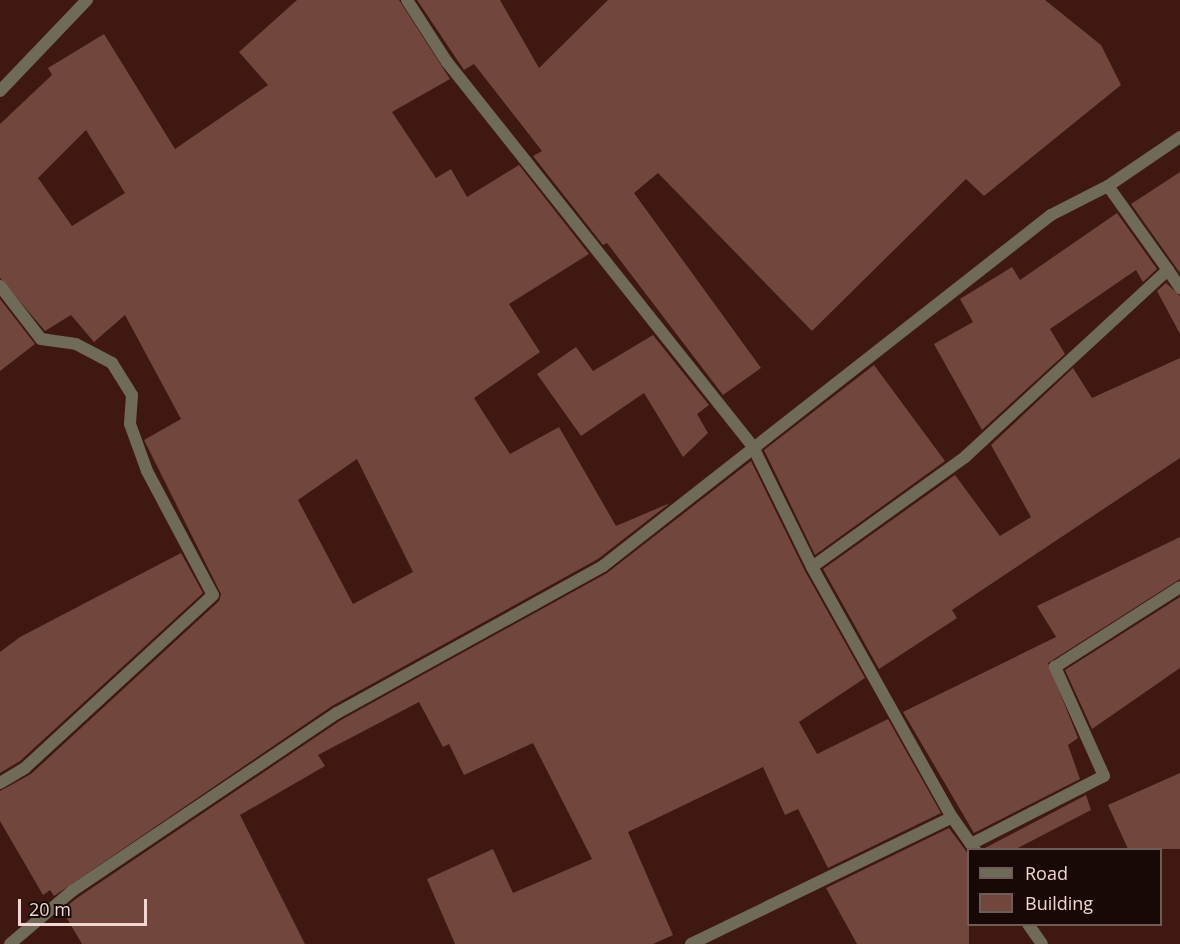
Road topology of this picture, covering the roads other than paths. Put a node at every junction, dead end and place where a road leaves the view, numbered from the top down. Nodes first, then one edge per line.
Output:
1 (87, 0) edge
2 (407, 0) edge
3 (0, 91) edge
4 (1180, 137) edge
5 (1108, 186) junction
6 (1168, 270) junction
7 (0, 286) edge
8 (1180, 288) edge
9 (753, 447) junction
10 (812, 567) junction
11 (1180, 587) edge
12 (0, 783) edge
13 (952, 817) junction
14 (973, 847) edge
15 (1029, 926) edge
16 (10, 944) edge
17 (691, 944) edge
18 (1042, 944) edge

1 - 3 street
2 - 9 street
4 - 5 street
5 - 6 street
5 - 9 street
6 - 8 street
6 - 10 street
7 - 12 street
9 - 10 street
9 - 16 street
10 - 13 street
11 - 14 street
13 - 14 street
13 - 17 street
15 - 18 street

